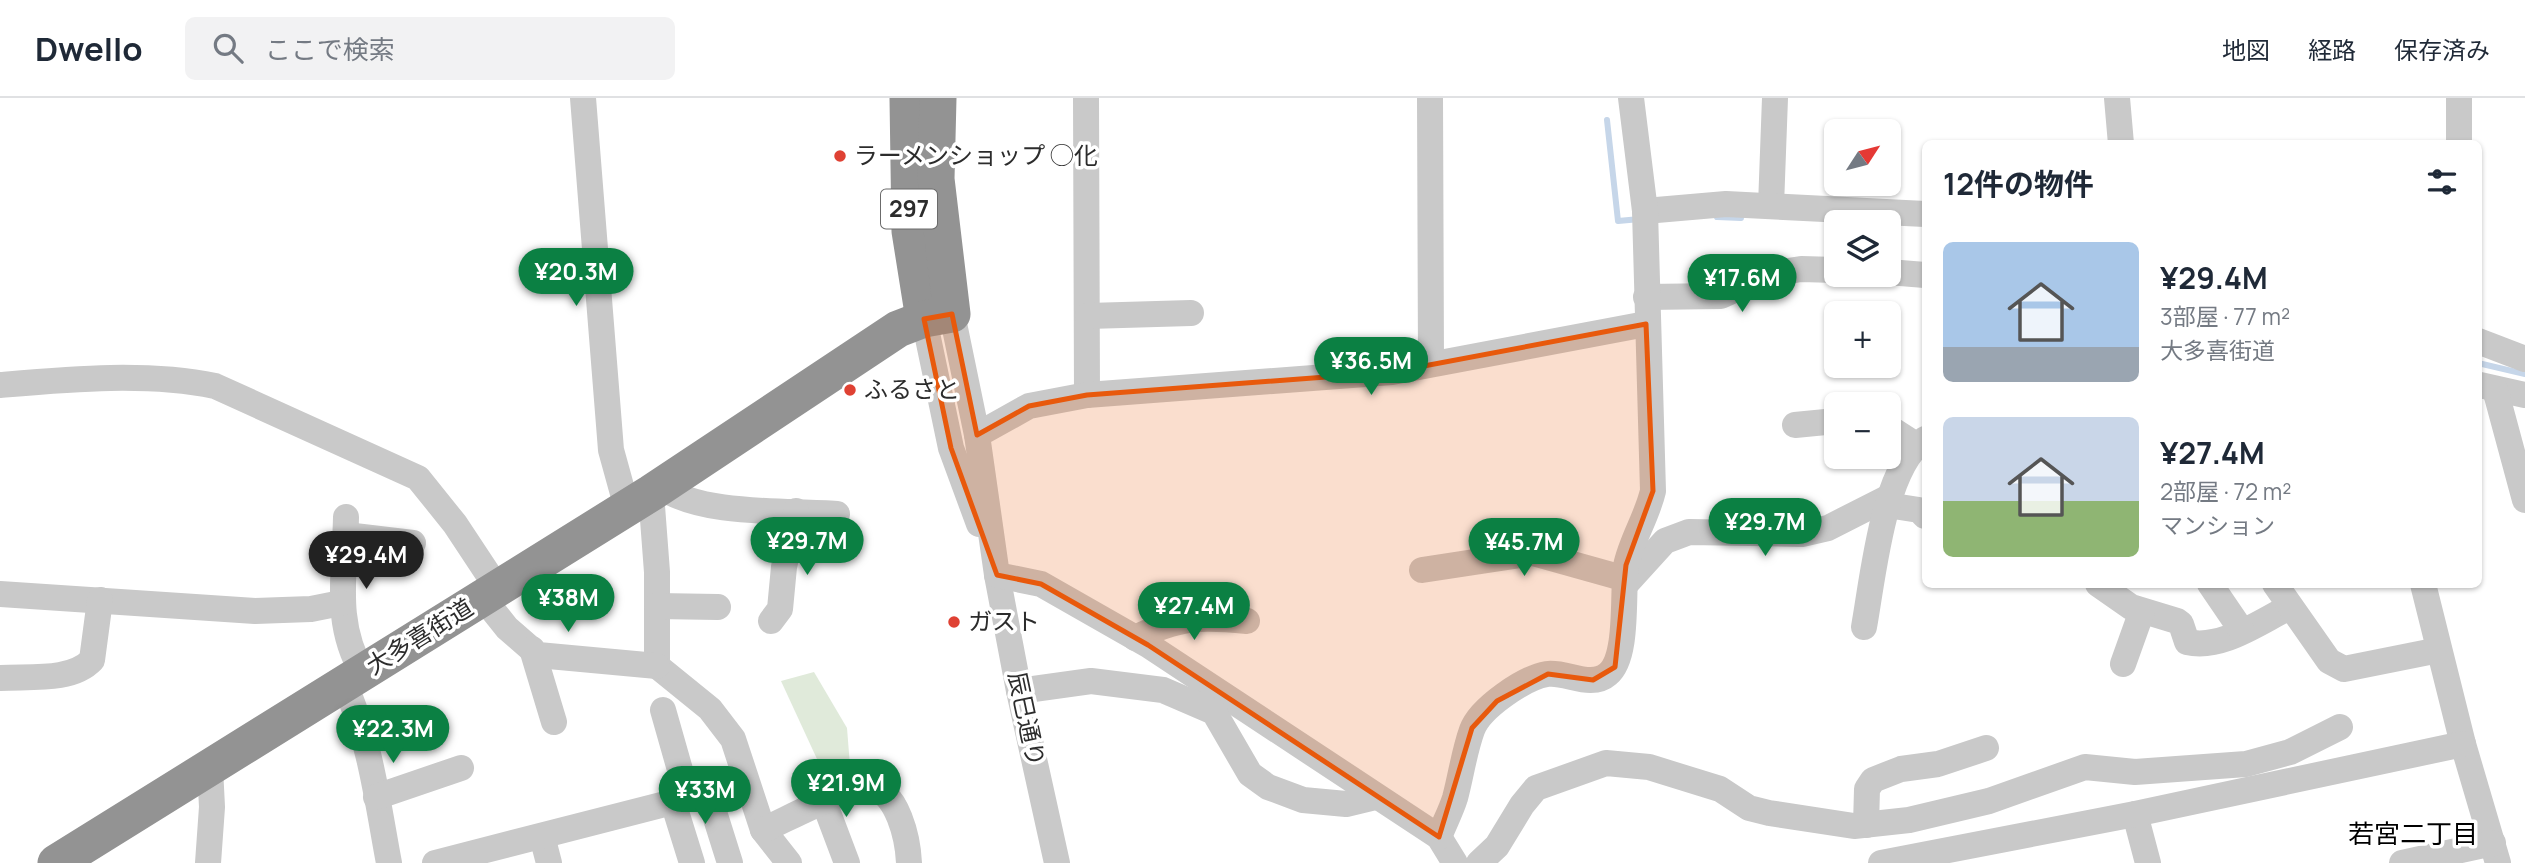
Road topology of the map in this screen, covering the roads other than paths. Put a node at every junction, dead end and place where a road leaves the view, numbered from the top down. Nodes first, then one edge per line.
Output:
1 (583, 98) edge
2 (908, 98) edge
3 (938, 98) edge
4 (1086, 98) edge
5 (1430, 98) edge
6 (1631, 98) edge
7 (1775, 98) edge
8 (2117, 98) edge
9 (2459, 98) edge
10 (2121, 140) edge
11 (2459, 140) edge
12 (1771, 206) junction
13 (1645, 211) junction
14 (1922, 214) edge
15 (1824, 269) edge
16 (1901, 273) edge
17 (1922, 275) edge
18 (1646, 297) junction
19 (1191, 313) dead end
20 (938, 316) junction
21 (1088, 316) junction
22 (1646, 324) junction
23 (2482, 343) edge
24 (2525, 359) edge
25 (1431, 363) junction
26 (0, 385) edge
27 (2486, 387) edge
28 (1087, 395) junction
29 (2525, 395) edge
30 (1824, 422) edge
31 (1795, 425) dead end
32 (1901, 433) edge
33 (977, 435) junction
34 (1921, 442) edge
35 (646, 496) junction
36 (2525, 500) edge
37 (1888, 501) junction
38 (796, 511) junction
39 (1922, 513) edge
40 (837, 514) dead end
41 (414, 543) dead end
42 (1422, 570) dead end
43 (997, 575) junction
44 (1626, 582) junction
45 (2213, 588) edge
46 (2277, 588) edge
47 (2424, 588) edge
48 (490, 593) junction
49 (0, 594) edge
50 (2122, 595) edge
51 (100, 600) junction
52 (341, 603) junction
53 (657, 606) junction
54 (718, 607) dead end
55 (2290, 607) junction
56 (771, 621) dead end
57 (1247, 621) dead end
58 (1864, 627) dead end
59 (2242, 631) junction
60 (1135, 638) junction
61 (532, 649) junction
62 (2439, 650) junction
63 (2123, 664) dead end
64 (657, 666) junction
65 (0, 678) edge
66 (354, 679) junction
67 (1019, 691) junction
68 (663, 710) dead end
69 (554, 722) dead end
70 (2340, 727) dead end
71 (2463, 744) junction
72 (1986, 748) dead end
73 (210, 768) junction
74 (461, 768) dead end
75 (376, 797) junction
76 (1376, 797) junction
77 (690, 798) junction
78 (824, 802) junction
79 (2135, 814) junction
80 (1866, 825) junction
81 (763, 830) junction
82 (542, 836) junction
83 (1439, 837) junction
84 (2495, 853) edge
85 (56, 863) edge
86 (208, 863) edge
87 (389, 863) edge
88 (435, 863) edge
89 (549, 863) edge
90 (692, 863) edge
91 (730, 863) edge
92 (789, 863) edge
93 (847, 863) edge
94 (909, 863) edge
95 (1057, 863) edge
96 (1455, 863) edge
97 (1479, 863) edge
98 (1881, 863) edge
99 (2148, 863) edge
100 (2402, 863) edge

1 - 35 street
2 - 20 highway, 297
3 - 20 highway, 297
4 - 21 street
5 - 25 street
6 - 13 street
7 - 12 street
8 - 10 street
9 - 11 street
12 - 13 street
12 - 14 street
13 - 18 street
15 - 18 street
16 - 17 street
18 - 22 street
19 - 21 street
20 - 33 street, 辰巳通り
20 - 35 highway, 大多喜街道
20 - 43 street, 辰巳通り
21 - 28 street
22 - 25 street
22 - 44 street
23 - 24 street
25 - 28 street
26 - 48 street
27 - 29 street
27 - 36 street
28 - 33 street
30 - 31 street
32 - 34 street
33 - 43 street, 辰巳通り
34 - 37 street
35 - 38 street
35 - 48 highway, 大多喜街道
35 - 53 street
37 - 39 street
37 - 44 street
37 - 58 street
38 - 40 street
38 - 56 street
41 - 52 street
42 - 44 street
43 - 60 street
43 - 67 street, 辰巳通り
44 - 83 street
45 - 59 street
46 - 55 street
47 - 62 street
48 - 61 street
48 - 66 highway, 大多喜街道
49 - 51 street
50 - 59 street
50 - 63 street
51 - 52 street
51 - 65 street
52 - 66 street
53 - 54 street
53 - 64 street
55 - 59 street
55 - 62 street
57 - 60 street
60 - 76 street
61 - 64 street
61 - 69 street
62 - 71 street
64 - 81 street
66 - 73 highway, 大多喜街道
66 - 75 street
67 - 76 street
67 - 95 street, 辰巳通り
68 - 77 street
70 - 80 street
71 - 79 street
71 - 84 street
72 - 80 street
73 - 85 highway, 大多喜街道
73 - 86 street
74 - 75 street
75 - 87 street
76 - 83 street
77 - 82 street
77 - 90 street
77 - 91 street
78 - 81 street
78 - 93 street
78 - 94 street
79 - 98 street
79 - 99 street
80 - 97 street
81 - 92 street
82 - 88 street
82 - 89 street
83 - 96 street
84 - 100 street

